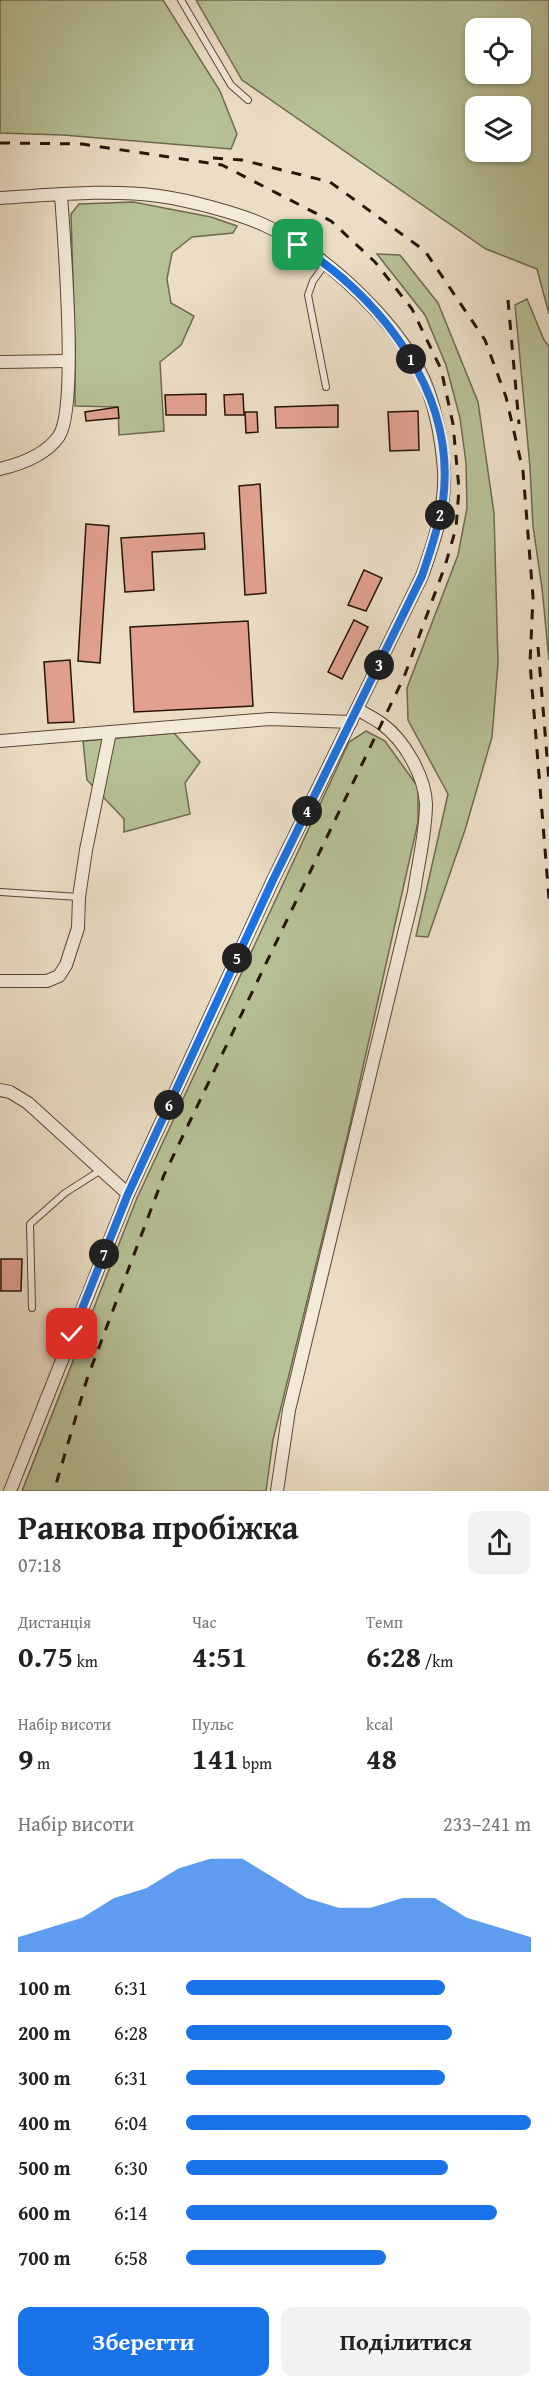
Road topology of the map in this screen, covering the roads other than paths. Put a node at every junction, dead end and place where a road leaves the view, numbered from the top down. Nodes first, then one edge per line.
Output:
1 (181, 0) edge
2 (248, 100) dead end
3 (62, 195) junction
4 (0, 198) edge
5 (326, 263) junction
6 (67, 361) junction
7 (0, 362) edge
8 (326, 387) dead end
9 (0, 469) edge
10 (357, 709) junction
11 (351, 722) junction
12 (110, 732) junction
13 (0, 741) edge
14 (0, 892) edge
15 (80, 897) junction
16 (0, 981) edge
17 (0, 1090) edge
18 (101, 1170) junction
19 (128, 1194) junction
20 (32, 1308) dead end
21 (10, 1491) edge
22 (277, 1491) edge

1 - 2 lane
3 - 4 street
3 - 5 street
3 - 6 street
5 - 8 lane
5 - 10 street
6 - 7 street
6 - 9 street
10 - 11 street
10 - 22 street
11 - 12 street
11 - 19 street
12 - 13 street
12 - 15 street
14 - 15 lane
15 - 16 street
17 - 18 street
18 - 19 street
18 - 20 lane
19 - 21 street

